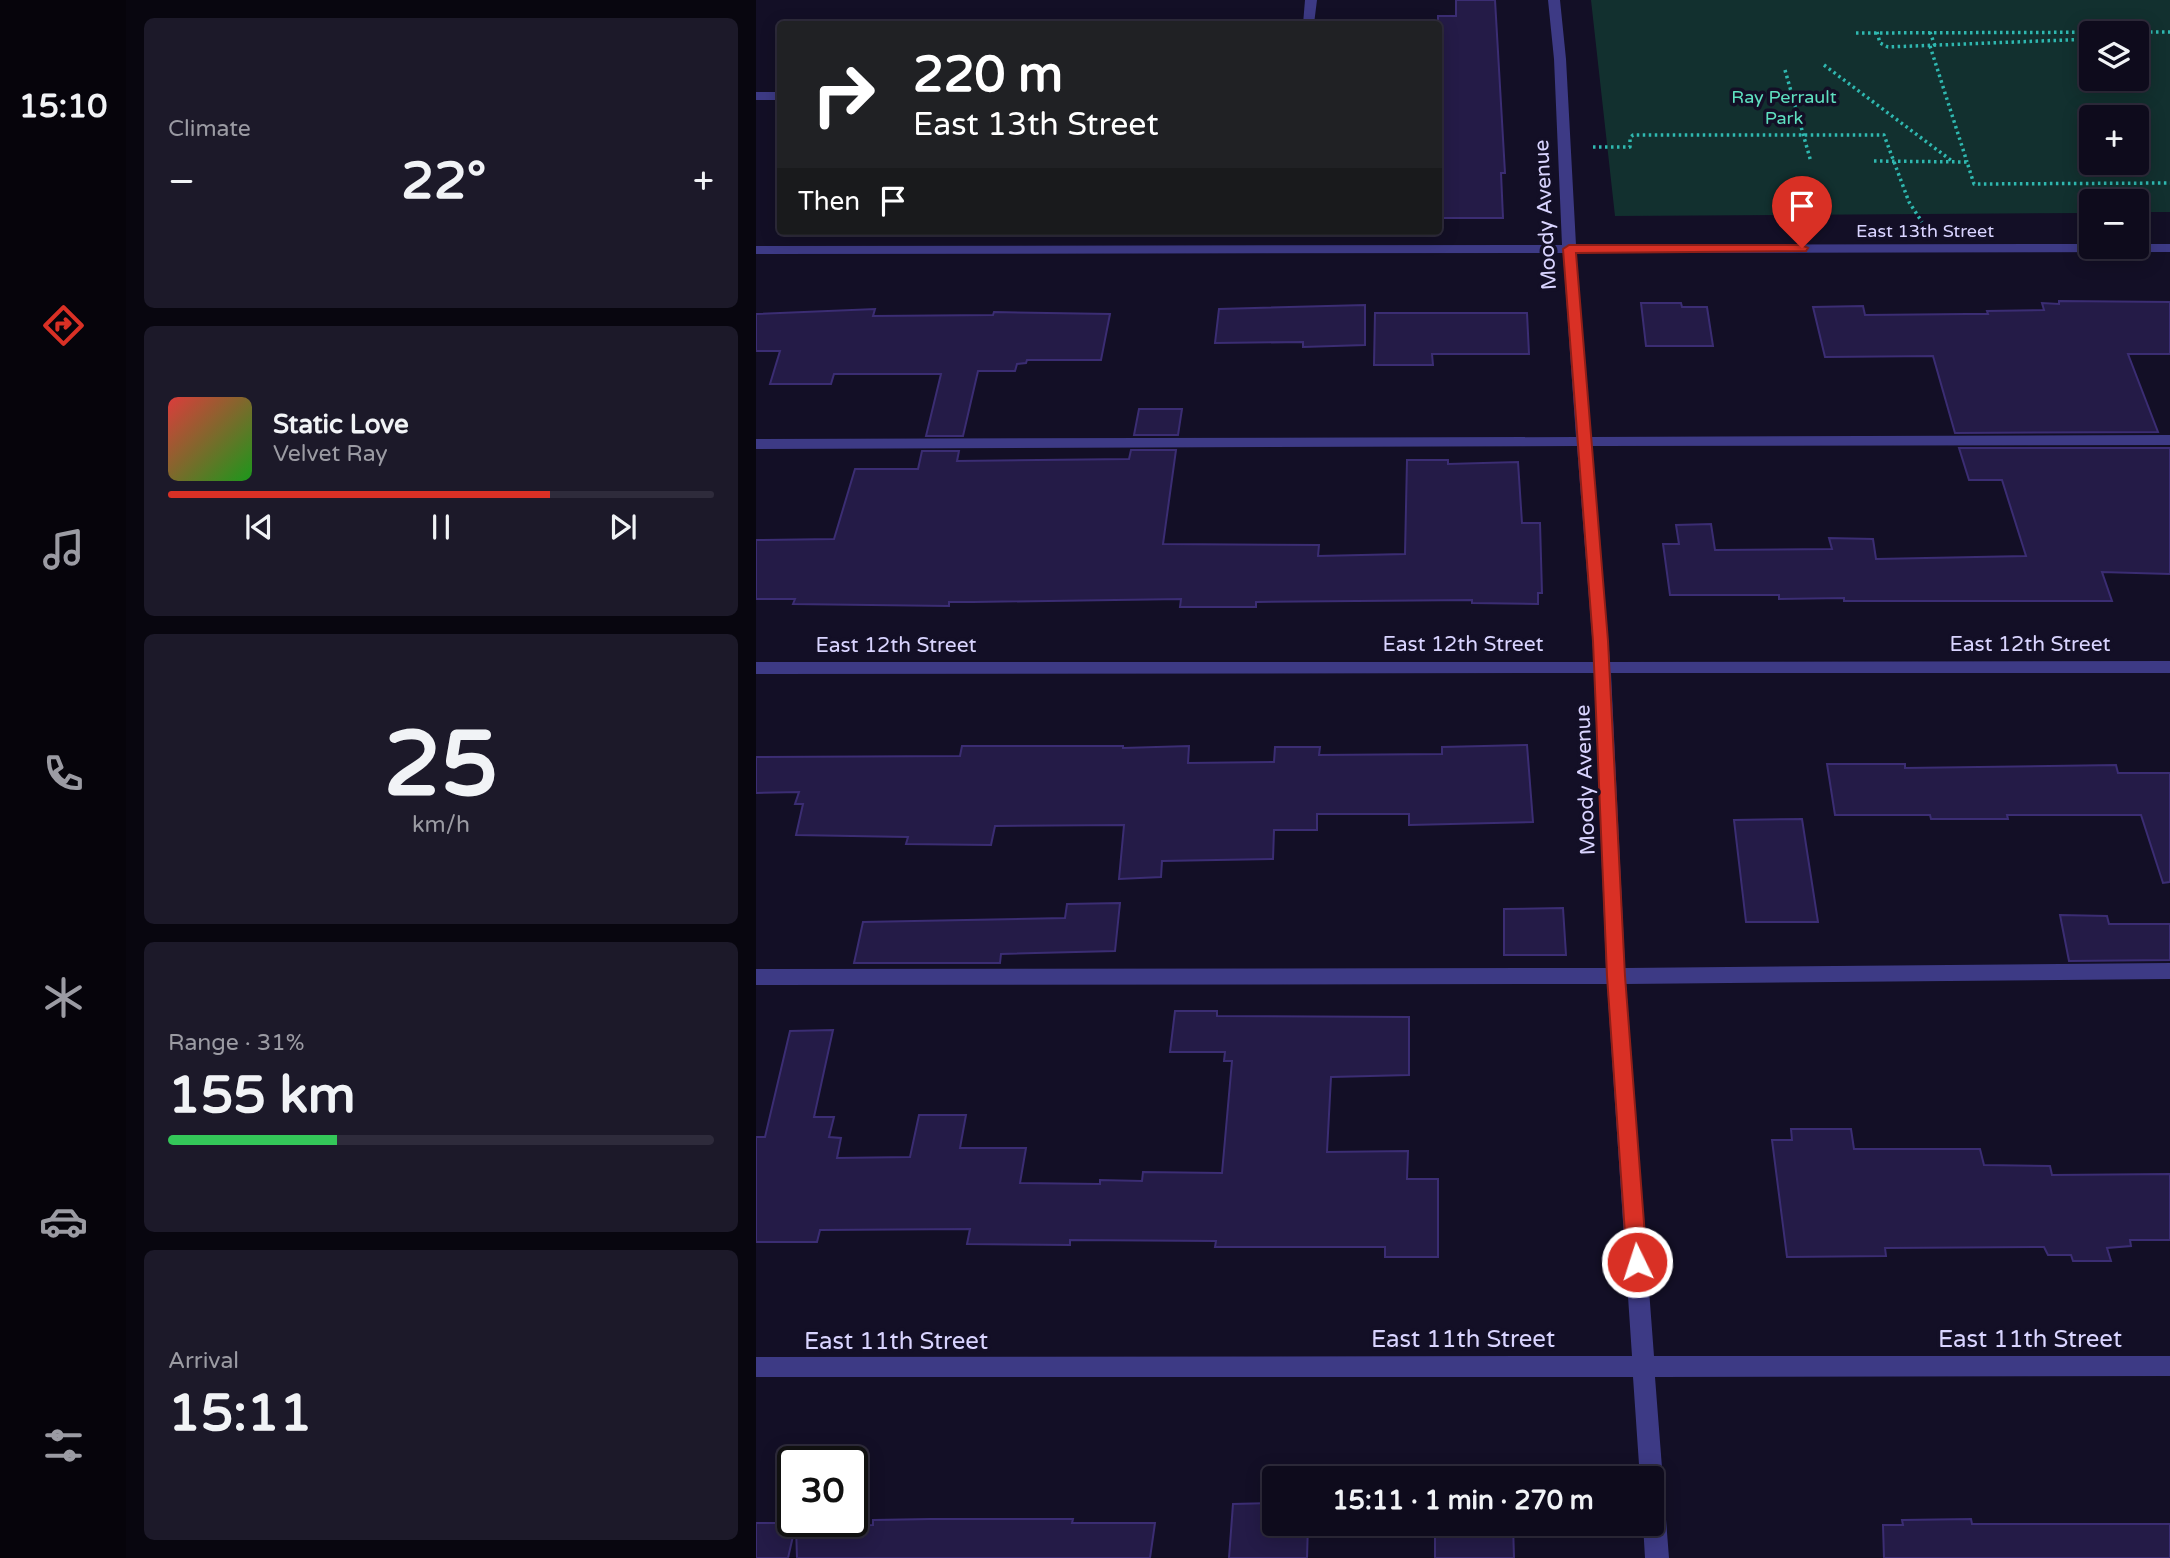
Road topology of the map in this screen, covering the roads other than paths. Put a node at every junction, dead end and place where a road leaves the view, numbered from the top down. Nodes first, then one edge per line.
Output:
1 (1311, 0) edge
2 (1555, 0) edge
3 (1309, 21) edge
4 (756, 96) edge
5 (777, 96) edge
6 (1289, 235) edge
7 (2170, 248) edge
8 (1287, 249) junction
9 (1569, 249) junction
10 (756, 250) edge
11 (2170, 440) edge
12 (1586, 441) junction
13 (756, 444) edge
14 (1602, 667) junction
15 (2170, 667) edge
16 (756, 668) edge
17 (2170, 971) edge
18 (1616, 976) junction
19 (756, 977) edge
20 (1645, 1364) junction
21 (2170, 1366) edge
22 (756, 1367) edge
23 (1657, 1558) edge

1 - 3 street
2 - 9 street, Moody Avenue
4 - 5 street
6 - 8 street
7 - 9 street, East 13th Street
8 - 9 street, East 13th Street
8 - 10 street, East 13th Street
9 - 12 street, Moody Avenue
11 - 12 street
12 - 13 street
12 - 14 street, Moody Avenue
14 - 15 street, East 12th Street
14 - 16 street, East 12th Street
14 - 18 street, Moody Avenue
17 - 18 street
18 - 19 street
18 - 20 street, Moody Avenue
20 - 21 street, East 11th Street
20 - 22 street, East 11th Street
20 - 23 street, Moody Avenue

